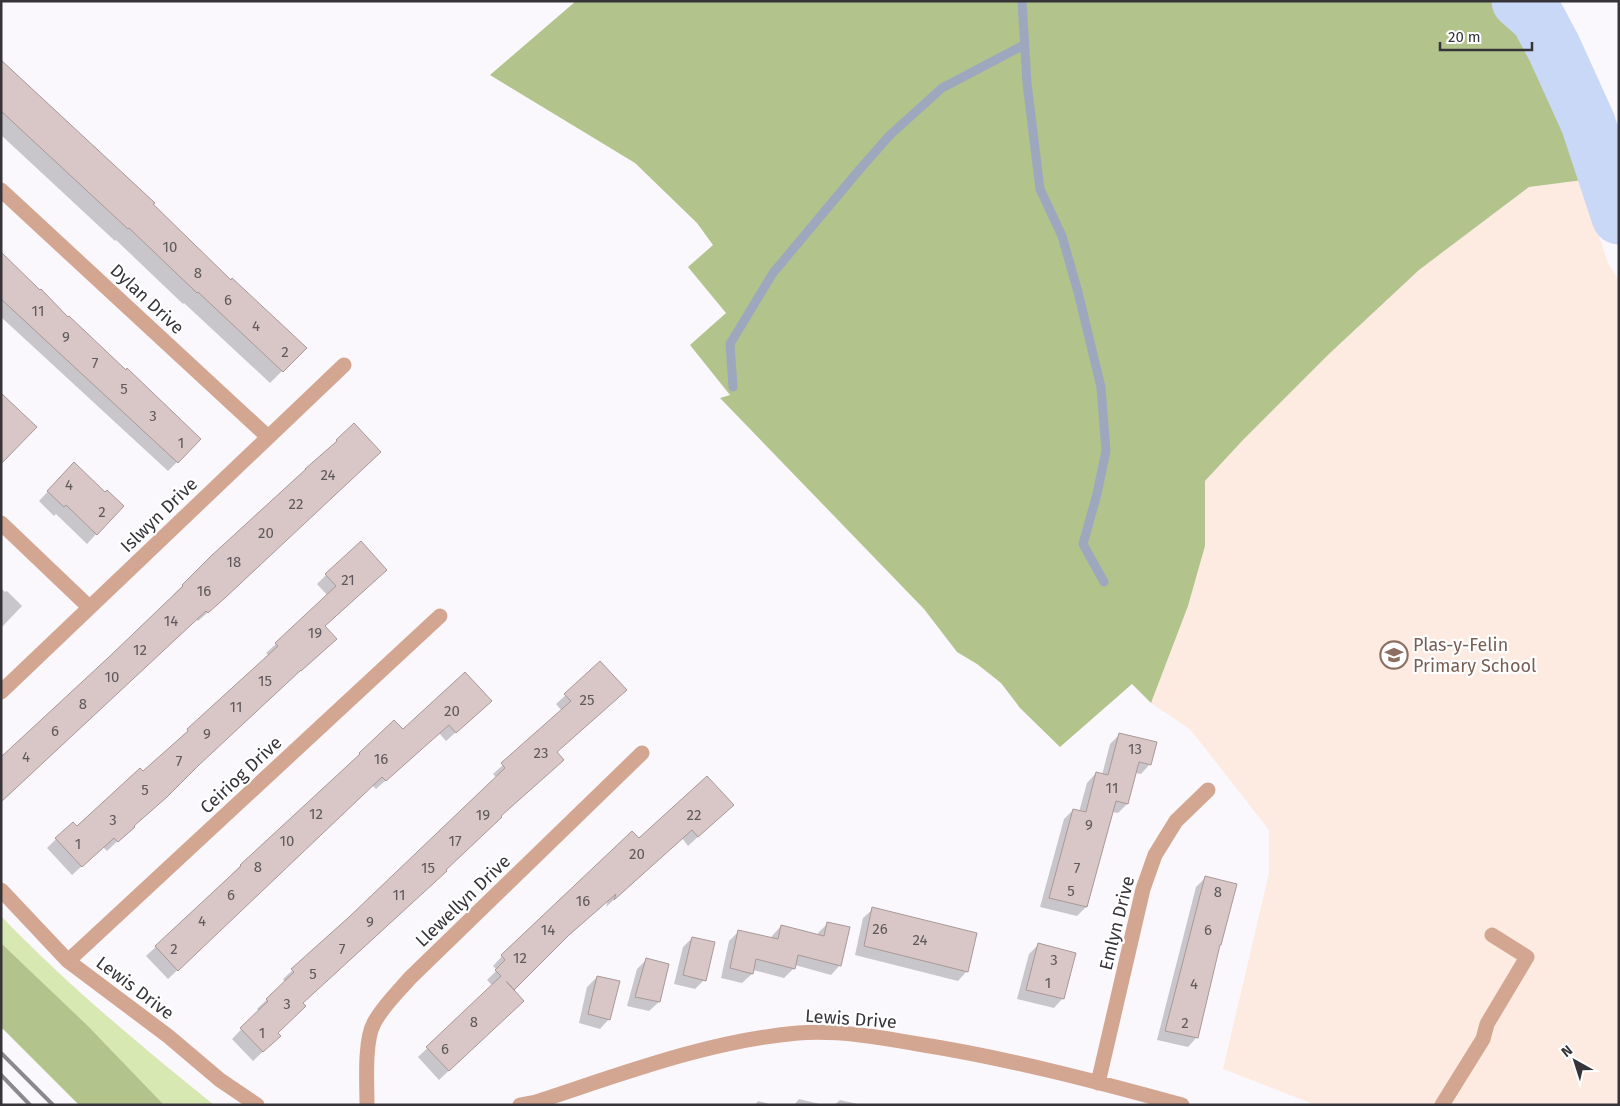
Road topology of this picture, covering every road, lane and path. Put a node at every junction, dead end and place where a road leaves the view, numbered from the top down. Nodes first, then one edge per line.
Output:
1 (1, 190) edge
2 (344, 365) dead end
3 (268, 436) junction
4 (1, 523) edge
5 (89, 607) junction
6 (440, 616) dead end
7 (1, 692) edge
8 (642, 753) dead end
9 (1208, 790) dead end
10 (1, 890) edge
11 (1492, 935) dead end
12 (68, 961) junction
13 (1098, 1083) junction
14 (257, 1105) edge
15 (367, 1105) edge
16 (520, 1105) edge
17 (1182, 1105) edge
18 (1442, 1105) edge

1 - 3 street, Dylan Drive
2 - 3 street, Islwyn Drive
3 - 5 street, Islwyn Drive
4 - 5 street
5 - 7 street, Islwyn Drive
6 - 12 street, Ceiriog Drive
8 - 15 street, Llewellyn Drive
9 - 13 street, Emlyn Drive
10 - 12 street, Lewis Drive
11 - 18 street
12 - 14 street, Lewis Drive
13 - 16 street, Lewis Drive
13 - 17 street, Lewis Drive

